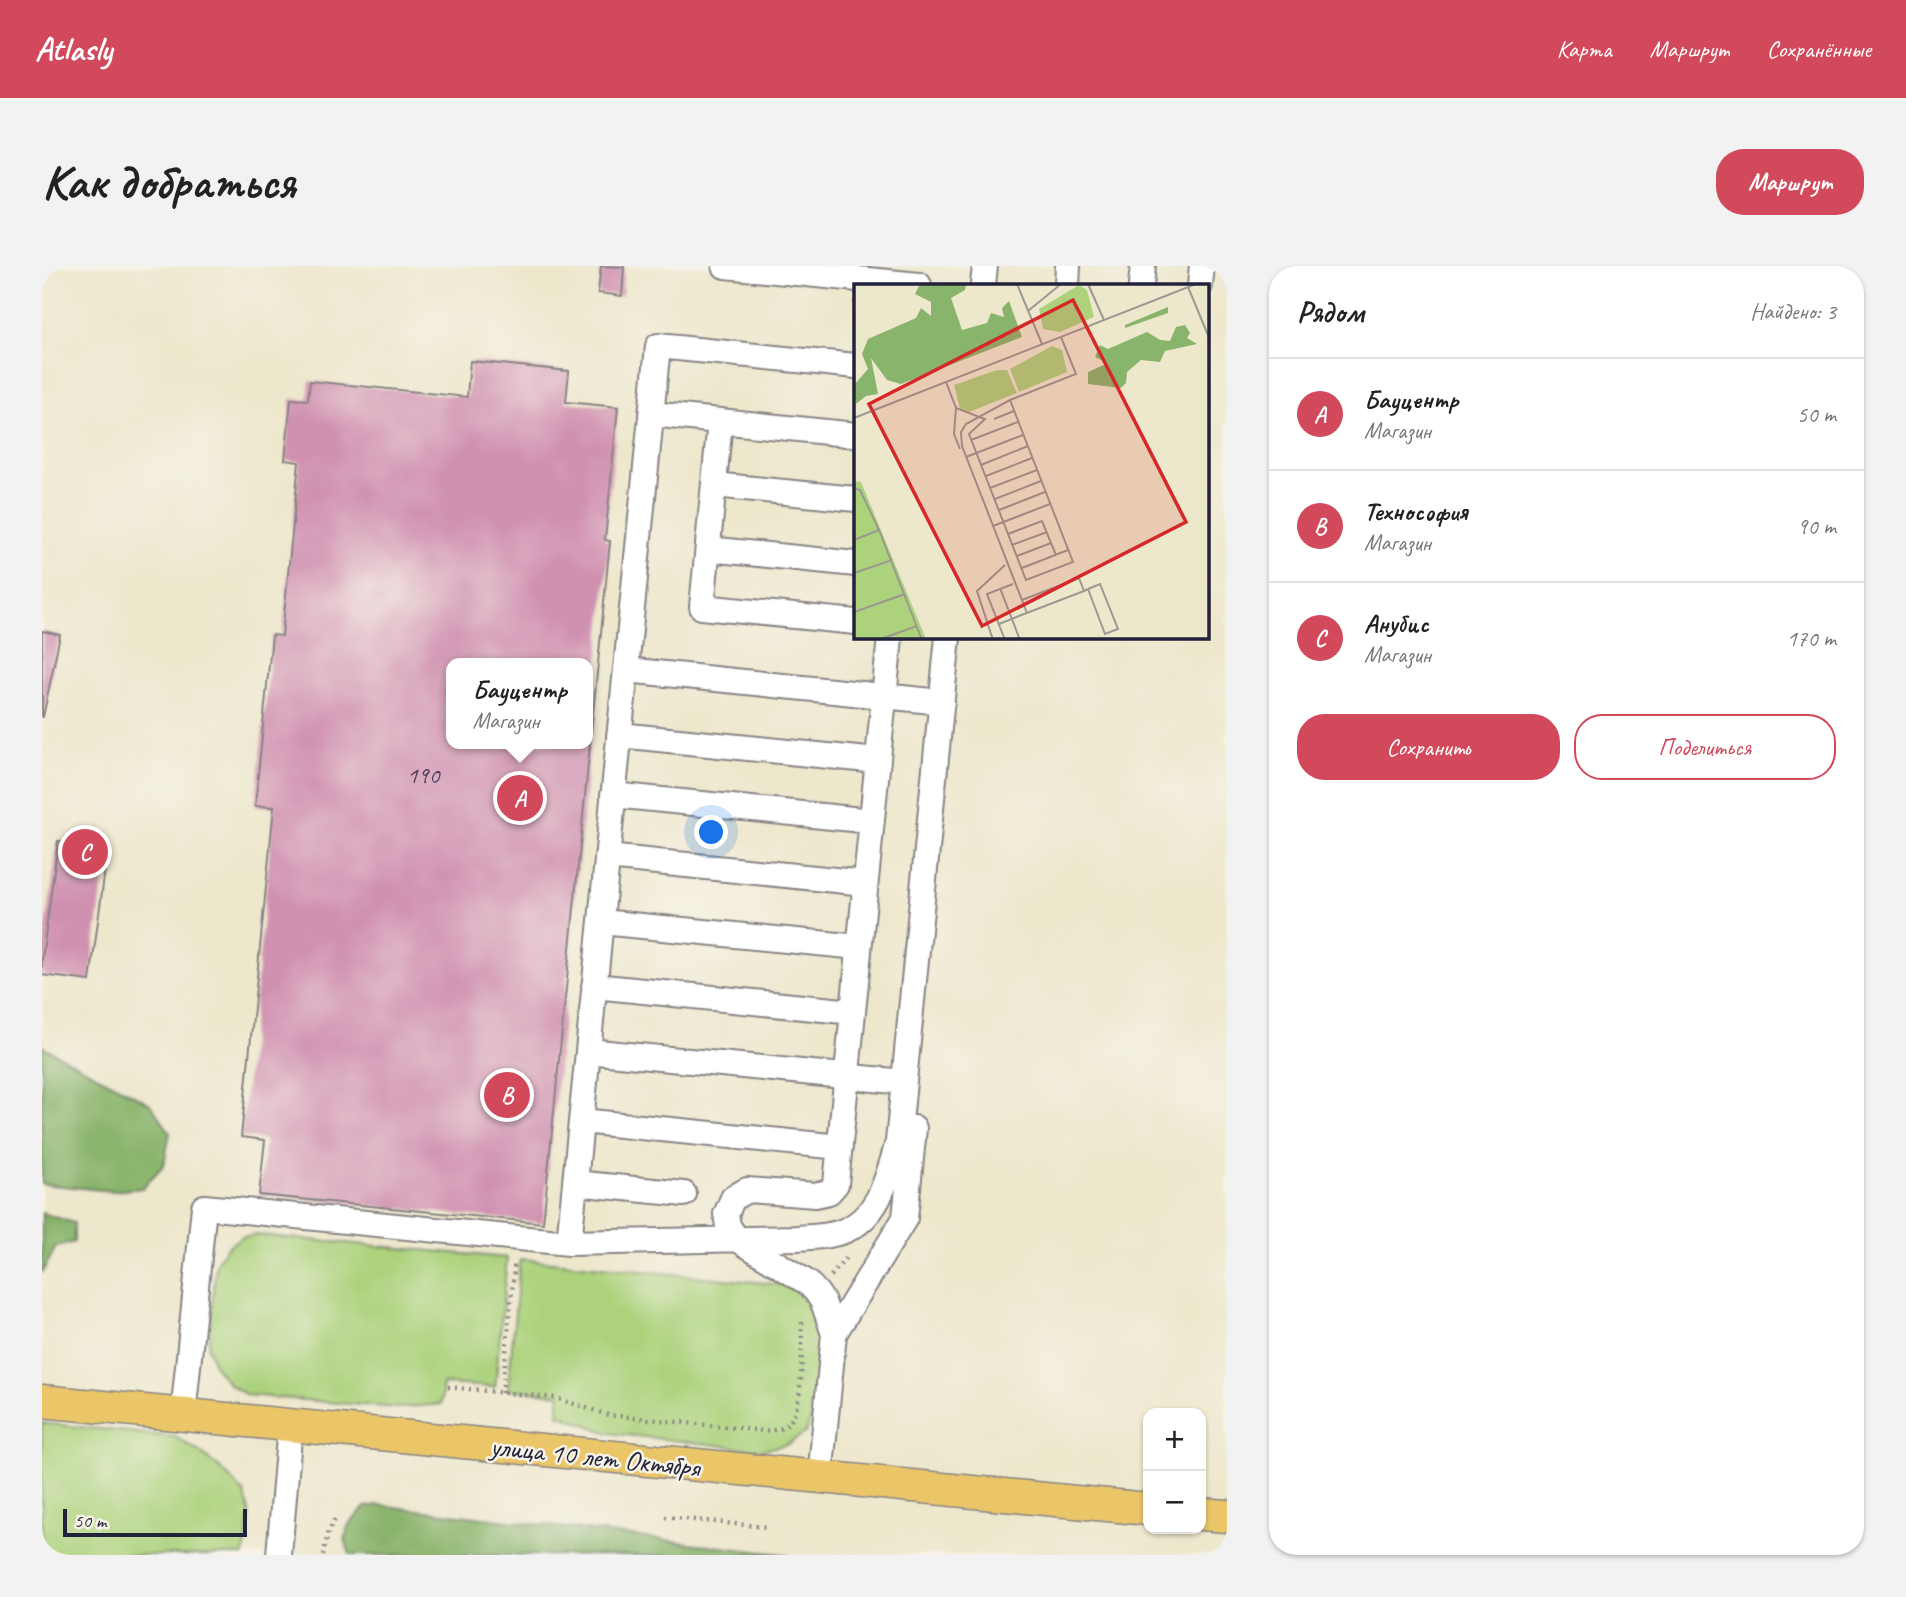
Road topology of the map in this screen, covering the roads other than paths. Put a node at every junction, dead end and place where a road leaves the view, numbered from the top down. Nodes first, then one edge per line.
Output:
1 (725, 266) edge
2 (985, 266) edge
3 (999, 266) edge
4 (1068, 266) edge
5 (1143, 266) edge
6 (1202, 266) edge
7 (909, 284) edge
8 (983, 284) edge
9 (997, 284) edge
10 (1066, 284) edge
11 (1141, 284) edge
12 (1200, 284) edge
13 (854, 366) edge
14 (651, 414) junction
15 (720, 421) junction
16 (854, 435) edge
17 (714, 485) junction
18 (854, 499) edge
19 (708, 549) junction
20 (854, 564) edge
21 (854, 622) edge
22 (890, 639) edge
23 (948, 639) edge
24 (962, 639) edge
25 (626, 670) junction
26 (884, 696) junction
27 (942, 702) junction
28 (619, 736) junction
29 (877, 761) junction
30 (613, 796) junction
31 (872, 821) junction
32 (607, 857) junction
33 (866, 883) junction
34 (601, 922) junction
35 (859, 947) junction
36 (594, 986) junction
37 (853, 1012) junction
38 (588, 1051) junction
39 (846, 1077) junction
40 (904, 1082) junction
41 (581, 1121) junction
42 (840, 1147) junction
43 (575, 1183) junction
44 (684, 1194) dead end
45 (737, 1239) junction
46 (569, 1243) junction
47 (834, 1334) junction
48 (42, 1401) edge
49 (183, 1416) junction
50 (290, 1426) junction
51 (820, 1478) junction
52 (1143, 1509) edge
53 (1206, 1514) edge
54 (1227, 1516) edge
55 (279, 1555) edge

1 - 7 street
2 - 8 street
3 - 9 street
4 - 10 street
5 - 11 street
6 - 12 street
13 - 14 street
14 - 15 street
14 - 25 street
15 - 16 street
15 - 17 street
17 - 18 street
17 - 19 street
19 - 20 street
19 - 21 street
22 - 26 street
23 - 27 street
24 - 47 street
25 - 26 street
25 - 28 street
26 - 27 street
26 - 29 street
27 - 40 street
28 - 29 street
28 - 30 street
29 - 31 street
30 - 31 street
30 - 32 street
31 - 33 street
32 - 33 street
32 - 34 street
33 - 35 street
34 - 35 street
34 - 36 street
35 - 37 street
36 - 37 street
36 - 38 street
37 - 39 street
38 - 39 street
38 - 41 street
39 - 40 street
39 - 42 street
40 - 45 street
41 - 42 street
41 - 43 street
42 - 45 street
43 - 44 street
43 - 46 street
45 - 46 street
45 - 47 street
46 - 49 street
47 - 51 street
48 - 49 main road, улица 10 лет Октября
49 - 50 main road, улица 10 лет Октября
50 - 51 main road, улица 10 лет Октября
50 - 55 street
51 - 52 main road, улица 10 лет Октября
53 - 54 main road

